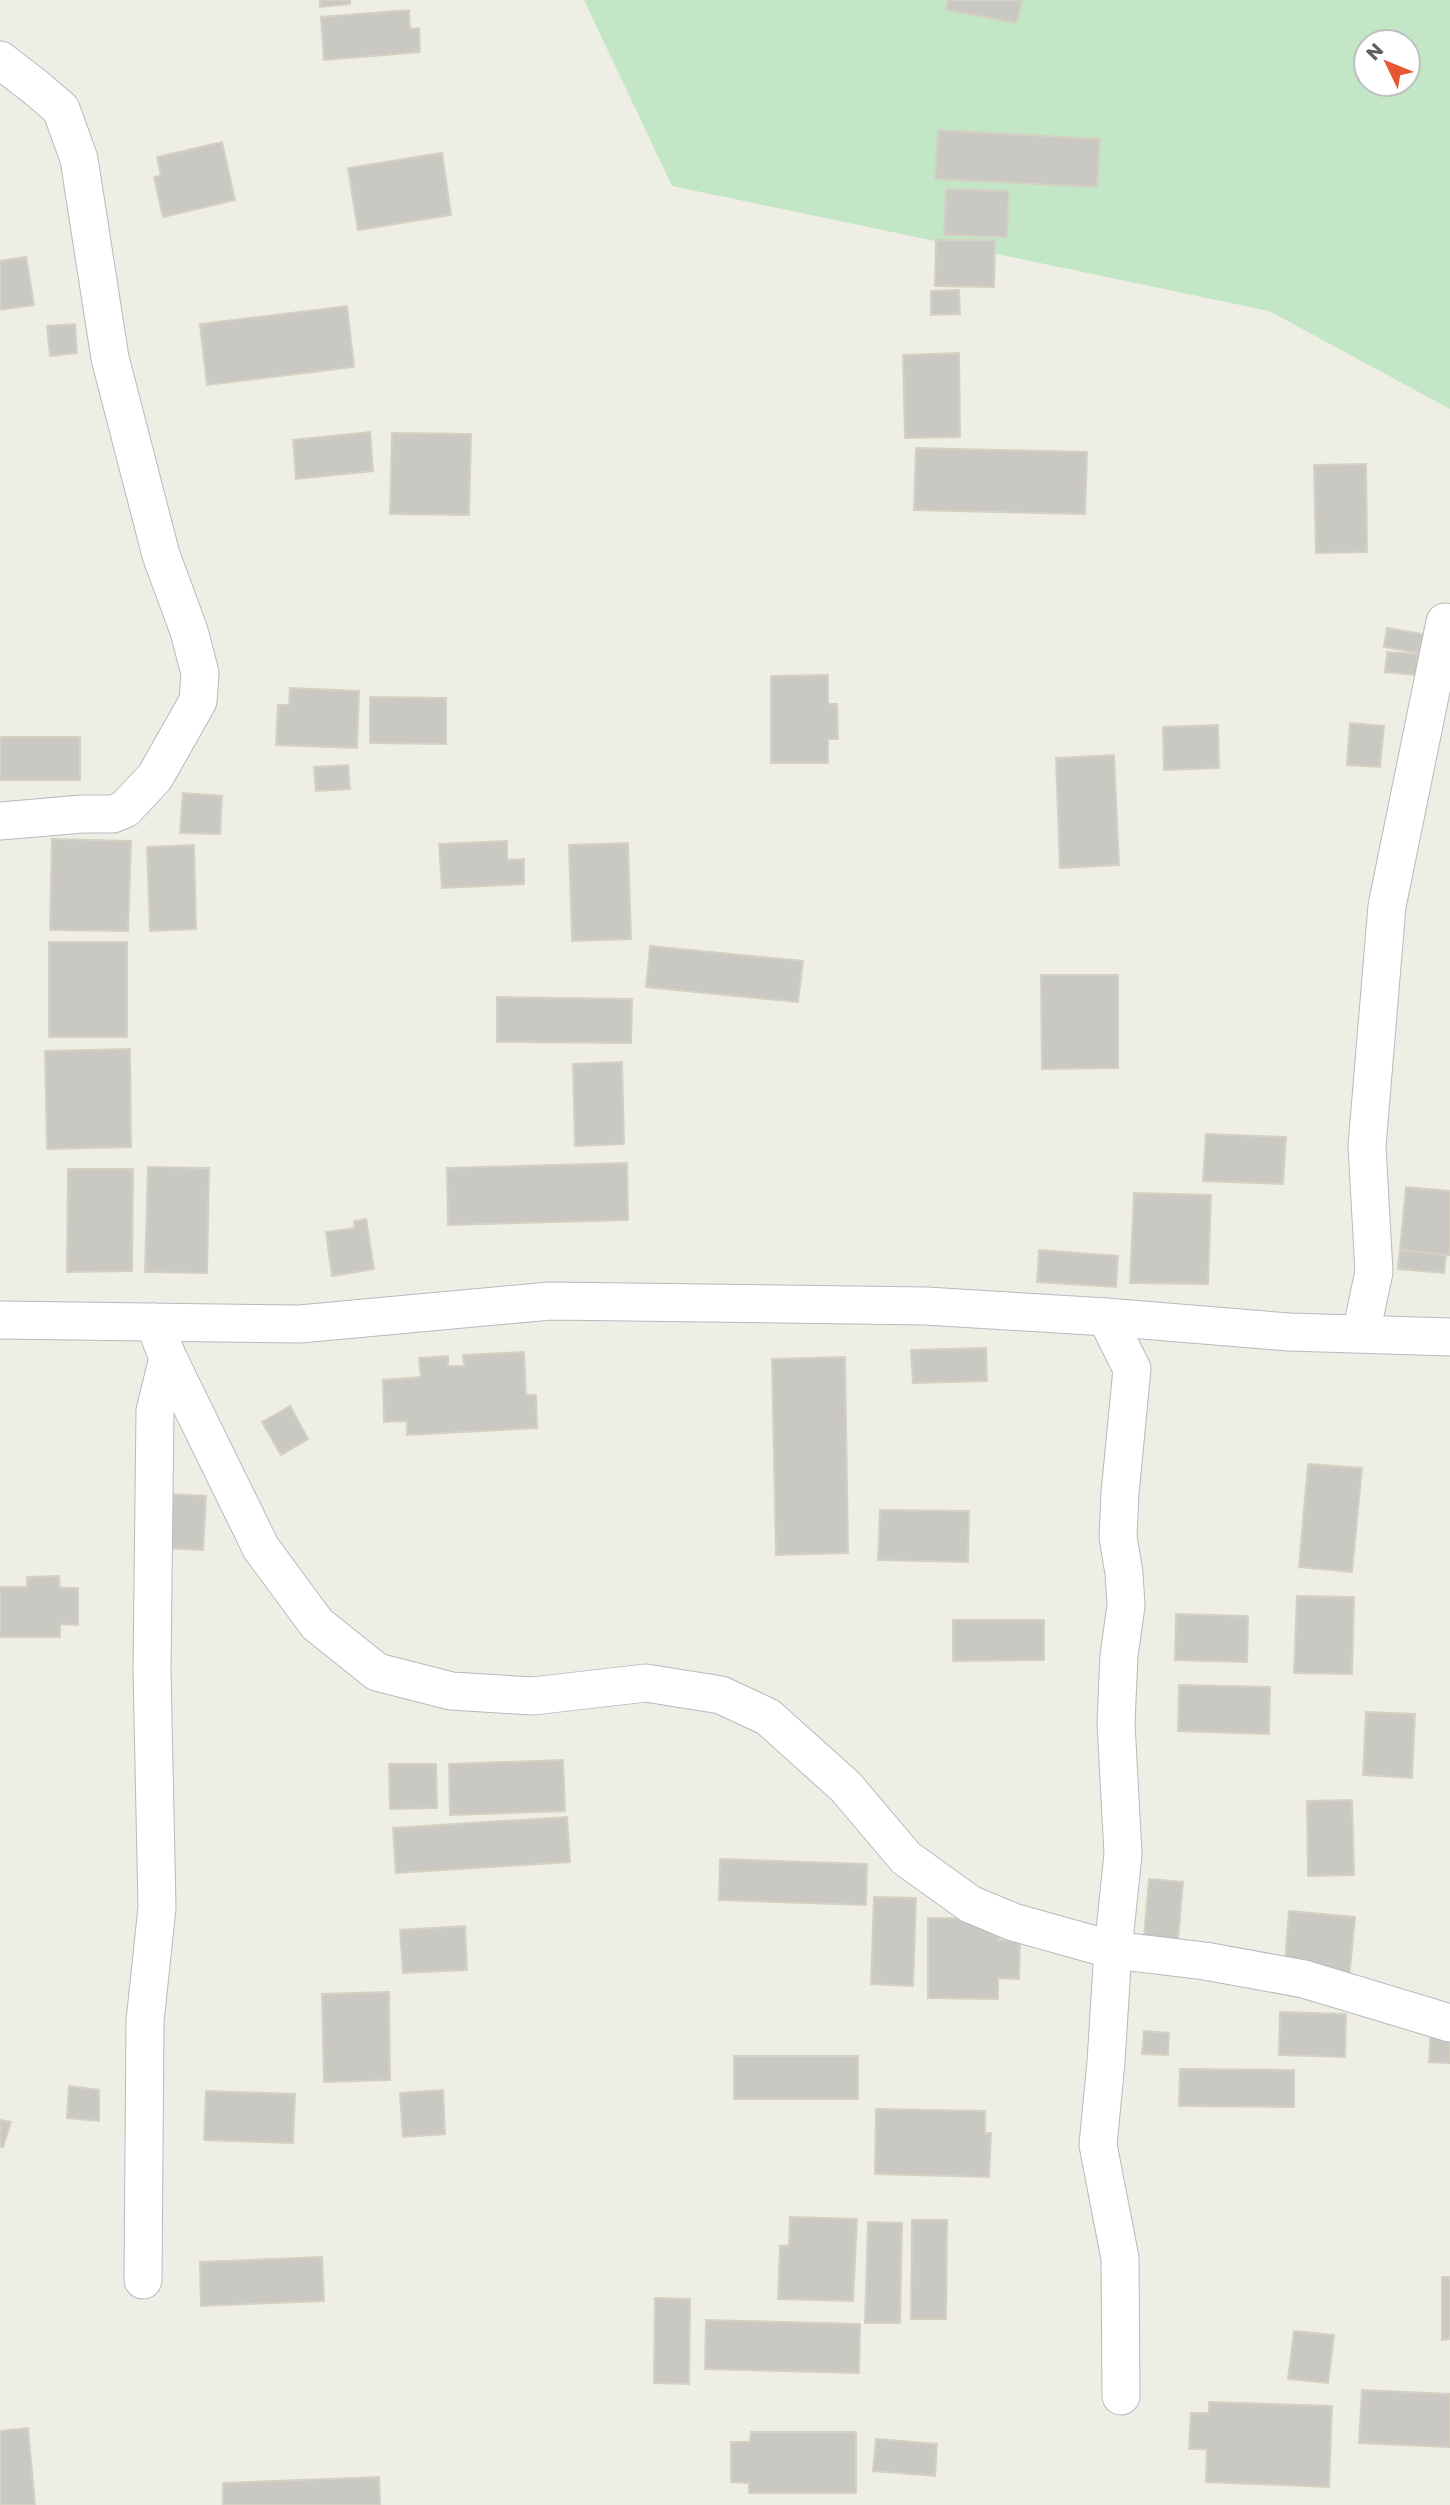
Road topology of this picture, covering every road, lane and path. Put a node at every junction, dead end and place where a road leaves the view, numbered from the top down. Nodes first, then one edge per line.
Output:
1 (0, 60) edge
2 (1445, 622) dead end
3 (0, 821) edge
4 (1106, 1317) junction
5 (0, 1320) edge
6 (154, 1322) junction
7 (1178, 1323) junction
8 (1361, 1333) junction
9 (1450, 1337) edge
10 (168, 1359) junction
11 (1132, 1369) junction
12 (1113, 1950) junction
13 (1450, 2023) edge
14 (144, 2280) dead end
15 (1121, 2396) dead end

1 - 3 street
2 - 8 street
4 - 6 street
4 - 7 street
4 - 11 street
5 - 6 street
6 - 10 street
7 - 8 street
7 - 11 street
8 - 9 street
10 - 12 street
10 - 14 street
11 - 12 street
12 - 13 street
12 - 15 street

